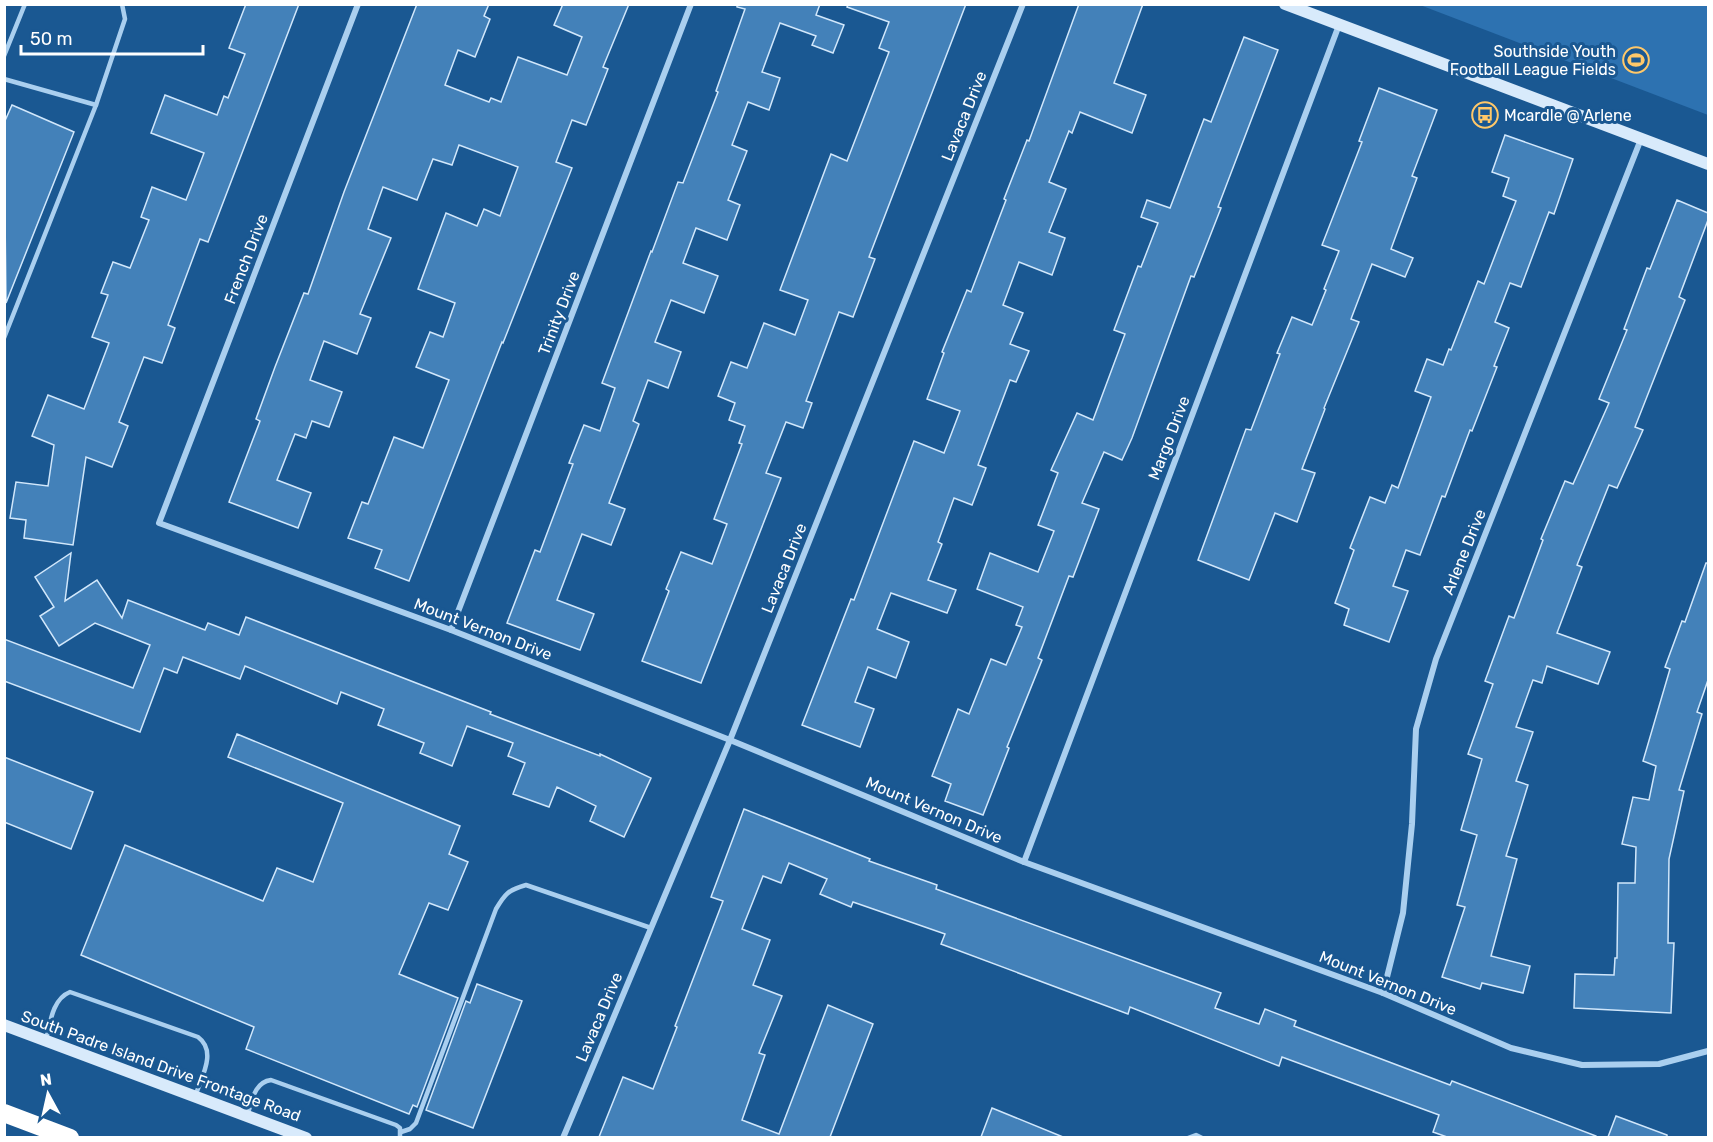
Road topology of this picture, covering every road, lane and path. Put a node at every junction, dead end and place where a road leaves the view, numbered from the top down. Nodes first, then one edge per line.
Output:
1 (25, 4) edge
2 (122, 4) edge
3 (358, 4) edge
4 (692, 4) edge
5 (1023, 4) edge
6 (1285, 4) edge
7 (1339, 25) junction
8 (4, 56) edge
9 (4, 79) edge
10 (96, 105) junction
11 (1641, 139) junction
12 (1708, 164) edge
13 (4, 338) edge
14 (159, 523) joint
15 (451, 630) junction
16 (730, 740) junction
17 (1024, 862) junction
18 (651, 928) junction
19 (1383, 993) junction
20 (4, 1025) edge
21 (46, 1040) junction
22 (1708, 1051) edge
23 (196, 1096) junction
24 (4, 1113) edge
25 (247, 1116) junction
26 (401, 1135) edge
27 (70, 1137) edge
28 (306, 1137) edge
29 (563, 1137) edge
30 (1188, 1137) edge
31 (1202, 1137) edge

1 - 8 lane
2 - 10 lane
3 - 14 street, French Drive
4 - 15 street, Trinity Drive
5 - 16 street, Lavaca Drive
6 - 7 main road
7 - 11 main road
7 - 17 street, Margo Drive
9 - 10 lane
10 - 13 lane
11 - 12 main road
11 - 19 street, Arlene Drive
14 - 15 street, Mount Vernon Drive
15 - 16 street, Mount Vernon Drive
16 - 17 street, Mount Vernon Drive
16 - 18 street, Lavaca Drive
17 - 19 street, Mount Vernon Drive
18 - 26 lane
18 - 29 street, Lavaca Drive
19 - 22 street, Mount Vernon Drive
20 - 21 main road, South Padre Island Drive Frontage Road
21 - 23 main road, South Padre Island Drive Frontage Road
21 - 23 lane
23 - 25 main road, South Padre Island Drive Frontage Road
24 - 27 highway
25 - 26 lane
25 - 28 main road, South Padre Island Drive Frontage Road
30 - 31 lane

